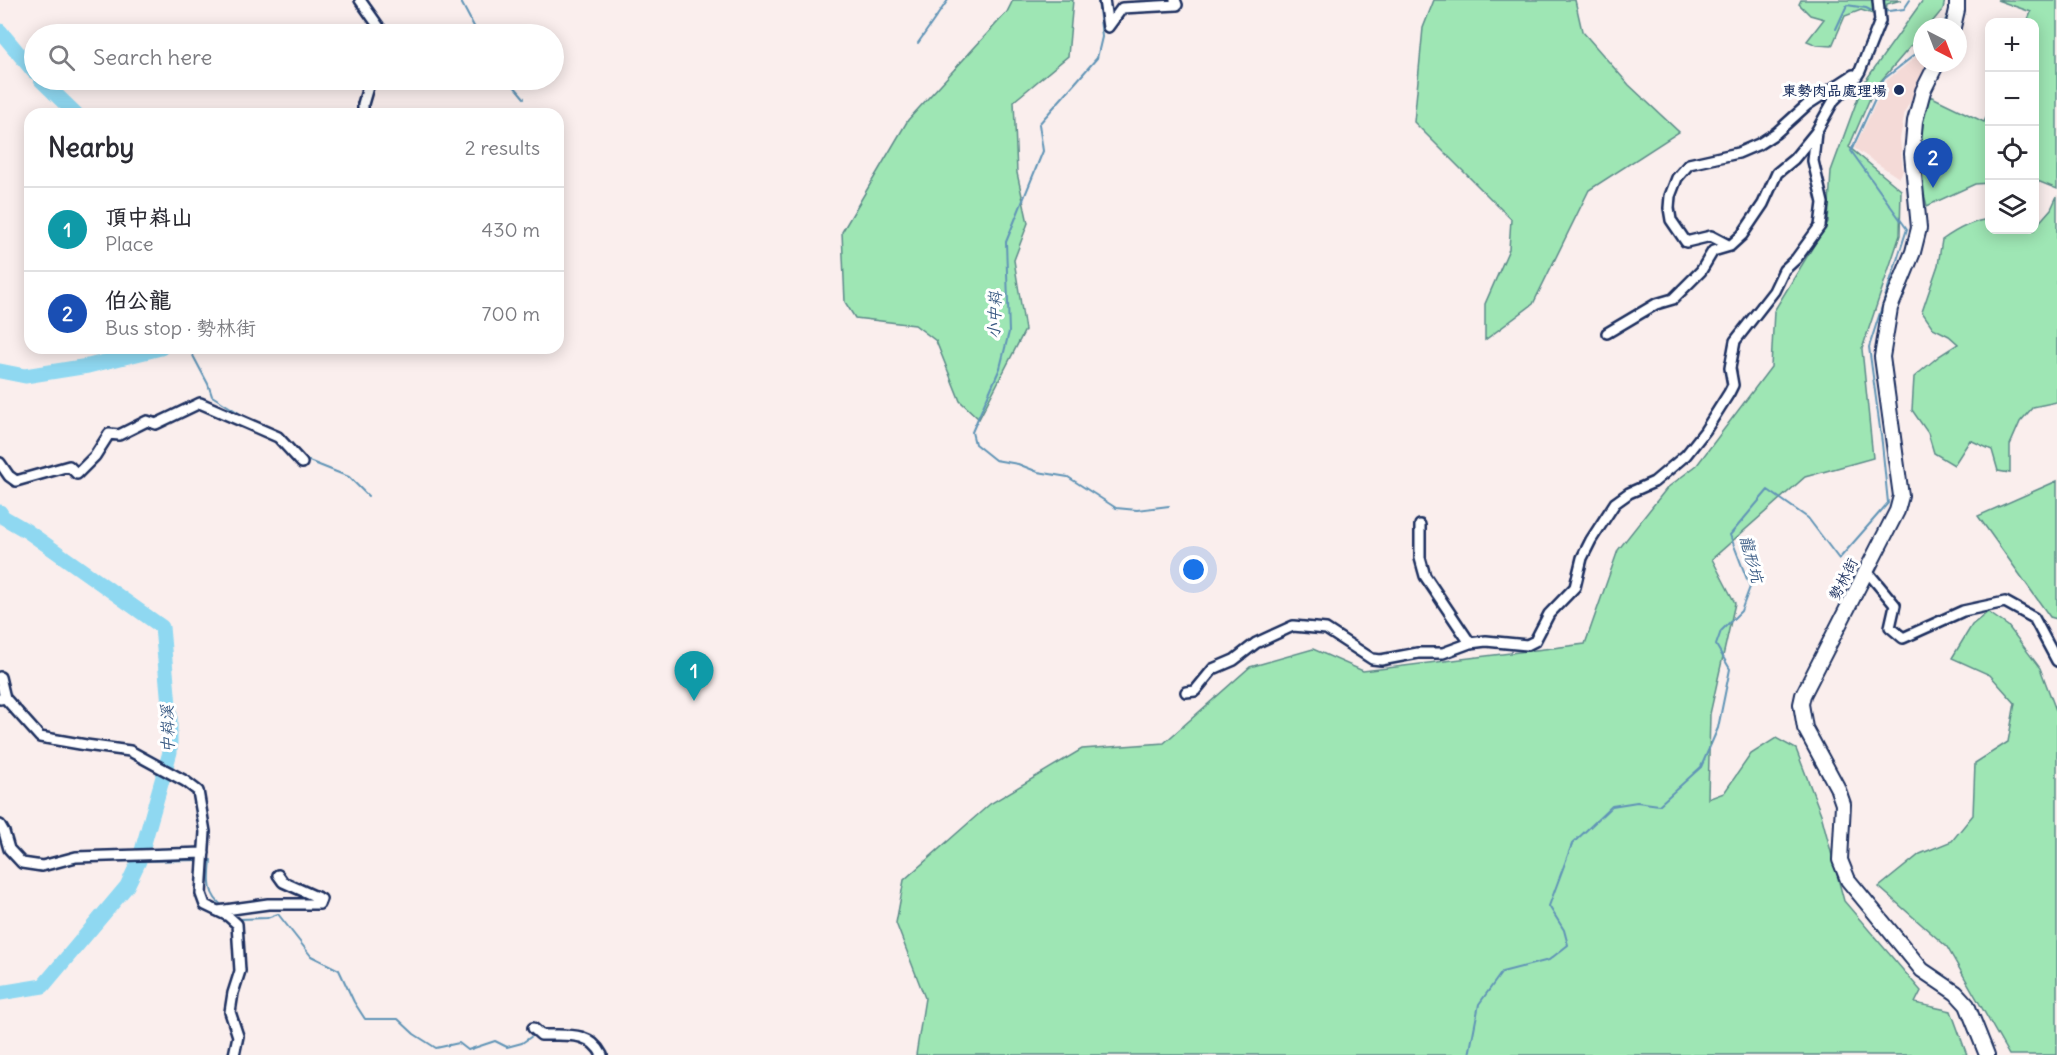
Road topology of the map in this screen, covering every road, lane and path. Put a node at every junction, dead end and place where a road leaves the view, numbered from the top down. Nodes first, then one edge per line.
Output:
1 (360, 0) edge
2 (1104, 0) edge
3 (1175, 0) edge
4 (1878, 0) edge
5 (1957, 0) edge
6 (1955, 18) edge
7 (377, 24) edge
8 (1860, 71) junction
9 (1932, 72) edge
10 (367, 90) edge
11 (364, 108) edge
12 (1816, 132) junction
13 (1730, 246) junction
14 (1606, 333) dead end
15 (0, 463) edge
16 (302, 463) dead end
17 (1420, 525) dead end
18 (1866, 570) junction
19 (1470, 643) junction
20 (2057, 661) edge
21 (0, 677) edge
22 (1186, 692) dead end
23 (3, 698) edge
24 (0, 825) edge
25 (204, 853) junction
26 (278, 875) dead end
27 (218, 910) junction
28 (242, 913) dead end
29 (230, 916) junction
30 (533, 1028) dead end
31 (234, 1055) edge
32 (602, 1055) edge
33 (1987, 1055) edge

1 - 7 street
2 - 3 street
4 - 8 street
5 - 6 street
8 - 12 street
8 - 13 street
9 - 18 street, 勢林街
10 - 11 street
12 - 13 street
12 - 19 street
13 - 14 street
15 - 16 street
17 - 19 street
18 - 20 street
18 - 33 street, 勢林街
19 - 22 street
21 - 23 street
23 - 25 street
24 - 25 street
25 - 27 street
26 - 27 street
27 - 29 street
28 - 29 street
29 - 31 street
30 - 32 street

